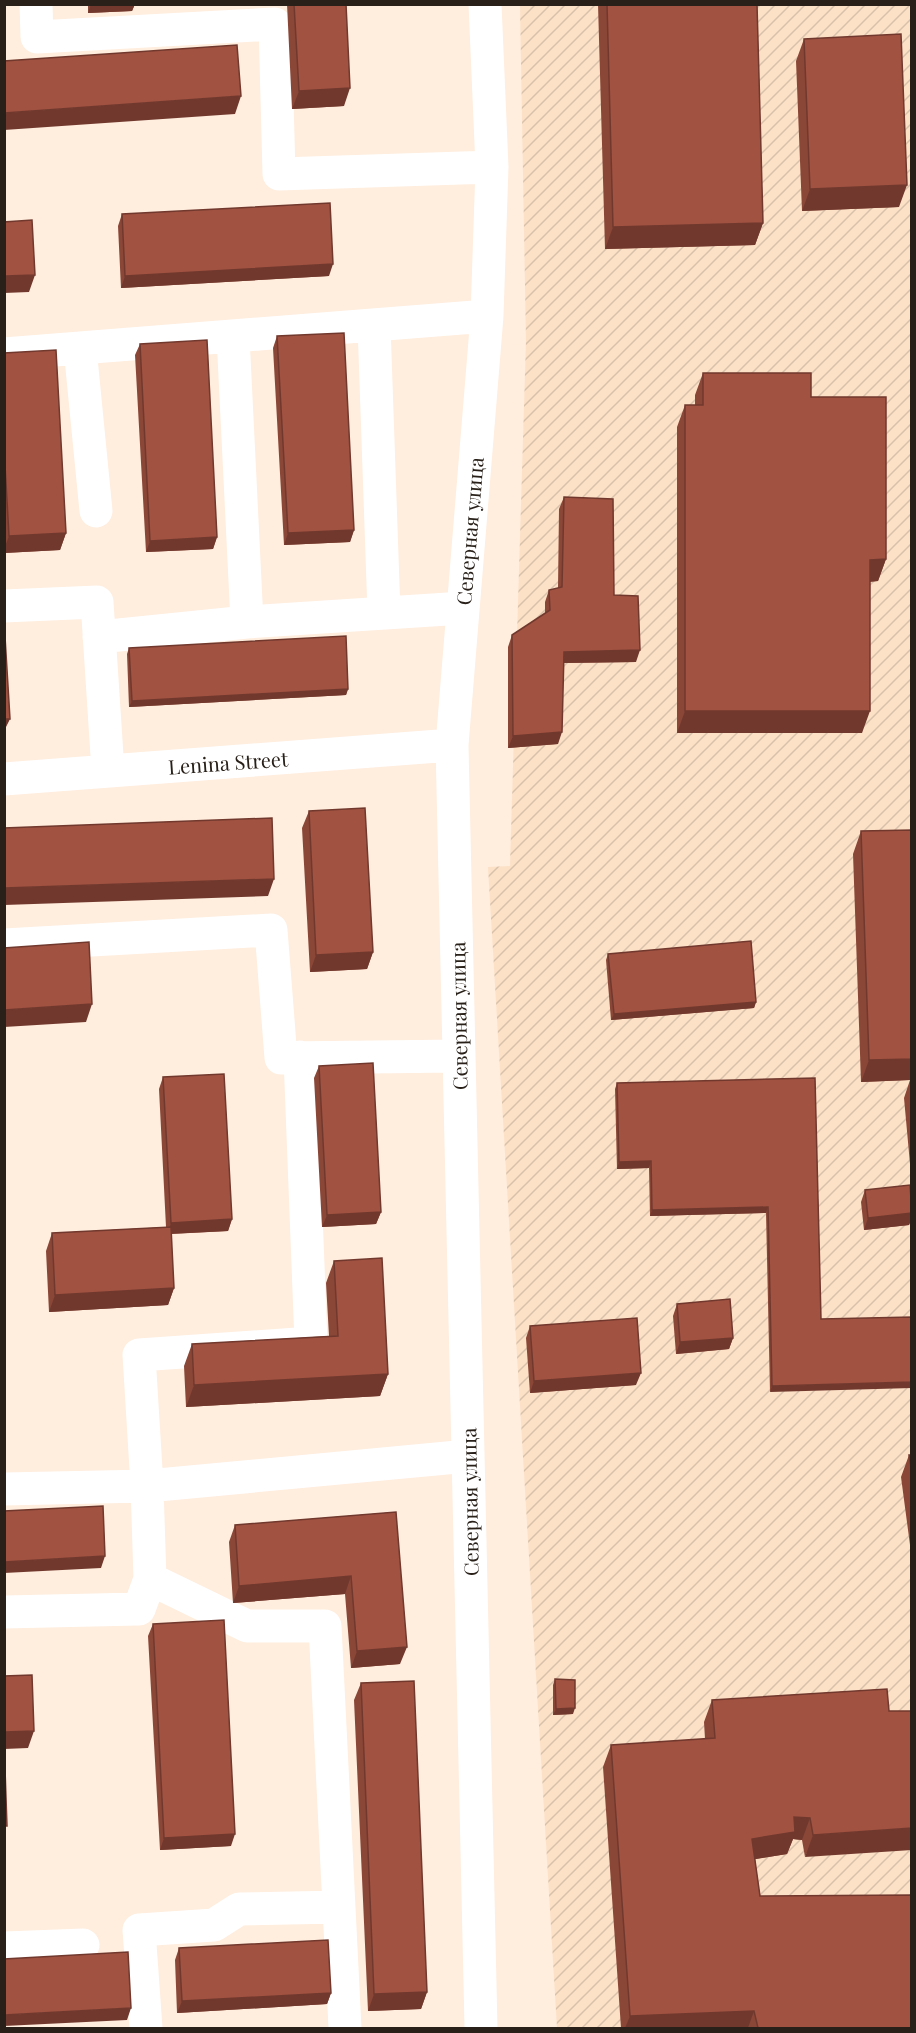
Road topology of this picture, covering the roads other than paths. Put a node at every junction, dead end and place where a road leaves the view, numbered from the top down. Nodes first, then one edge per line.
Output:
1 (36, 4) edge
2 (485, 4) edge
3 (262, 15) edge
4 (492, 167) junction
5 (487, 316) junction
6 (374, 325) junction
7 (233, 336) junction
8 (80, 348) junction
9 (4, 354) edge
10 (96, 511) dead end
11 (4, 606) edge
12 (463, 608) junction
13 (384, 613) junction
14 (247, 622) junction
15 (99, 637) junction
16 (452, 745) junction
17 (108, 771) junction
18 (4, 778) edge
19 (4, 945) edge
20 (459, 1056) junction
21 (300, 1057) junction
22 (468, 1456) junction
23 (147, 1486) junction
24 (4, 1489) edge
25 (150, 1580) junction
26 (4, 1612) edge
27 (339, 1907) junction
28 (83, 1945) dead end
29 (4, 1948) edge
30 (146, 2028) edge
31 (345, 2028) edge
32 (481, 2028) edge

1 - 3 street
2 - 4 street, Северная улица
3 - 4 street
4 - 5 street, Северная улица
5 - 6 street
5 - 12 street, Северная улица
6 - 7 street
6 - 13 street
7 - 8 street
7 - 14 street
8 - 9 street
8 - 10 street
11 - 15 street
12 - 13 street
12 - 16 street, Северная улица
13 - 14 street
14 - 15 street
15 - 17 street
16 - 17 street, Lenina Street
16 - 20 street, Северная улица
17 - 18 street, Lenina Street
19 - 21 street
20 - 21 street
20 - 22 street, Северная улица
21 - 23 street
22 - 23 street
22 - 32 street, Северная улица
23 - 24 street
23 - 25 street
25 - 26 street
25 - 27 street
27 - 30 street
27 - 31 street
28 - 29 street

